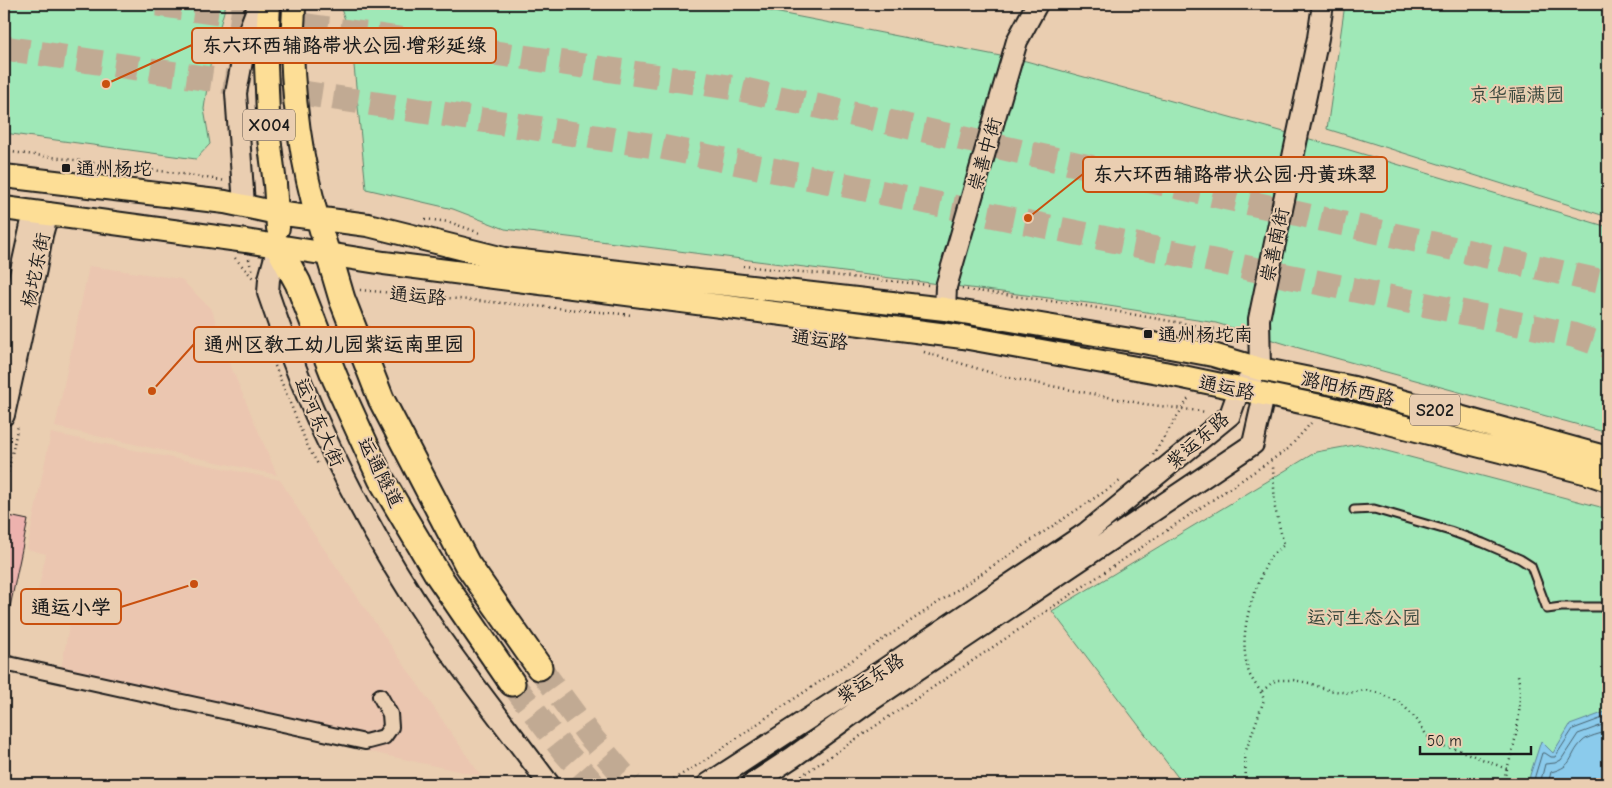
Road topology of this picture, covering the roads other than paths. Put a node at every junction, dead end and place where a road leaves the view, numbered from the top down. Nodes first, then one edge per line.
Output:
1 (260, 4) edge
2 (269, 4) edge
3 (294, 4) edge
4 (1037, 4) edge
5 (1323, 4) edge
6 (4, 176) edge
7 (244, 200) junction
8 (4, 208) edge
9 (41, 212) junction
10 (277, 213) junction
11 (316, 217) junction
12 (278, 246) junction
13 (329, 254) junction
14 (945, 309) junction
15 (4, 348) edge
16 (1260, 369) junction
17 (1239, 390) junction
18 (1264, 395) junction
19 (4, 415) edge
20 (1608, 458) edge
21 (1608, 480) edge
22 (1354, 510) dead end
23 (1608, 607) edge
24 (4, 663) edge
25 (539, 667) tunnel mouth
26 (512, 683) tunnel mouth
27 (380, 696) dead end
28 (549, 784) edge
29 (708, 784) edge
30 (752, 784) edge

1 - 7 main road
2 - 10 main road, 运河东大街 / X004
3 - 11 main road, X004
4 - 14 main road, 崇善中街
5 - 16 main road, 崇善南街
6 - 7 main road
7 - 10 main road, 通运路
8 - 9 main road, 通运路
9 - 12 main road, 通运路
9 - 15 main road, 杨坨东街
9 - 19 main road, 杨坨东街
10 - 11 main road, 通运路
10 - 12 main road, 运河东大街 / X004
11 - 13 main road, X004
11 - 14 main road, 通运路
12 - 13 main road, 通运路
12 - 26 highway, 运通隧道
12 - 28 main road, 运河东大街 / X004
13 - 17 main road, 通运路
13 - 25 highway, 运通隧道
14 - 16 main road, 通运路
16 - 17 main road, 紫运东路
16 - 18 main road, 紫运东路
16 - 20 main road, 潞阳桥西路 / S202
17 - 18 main road, 通运路
17 - 29 main road, 紫运东路
18 - 21 main road, 潞阳桥西路 / S202
18 - 30 main road, 紫运东路
22 - 23 lane
24 - 27 street

